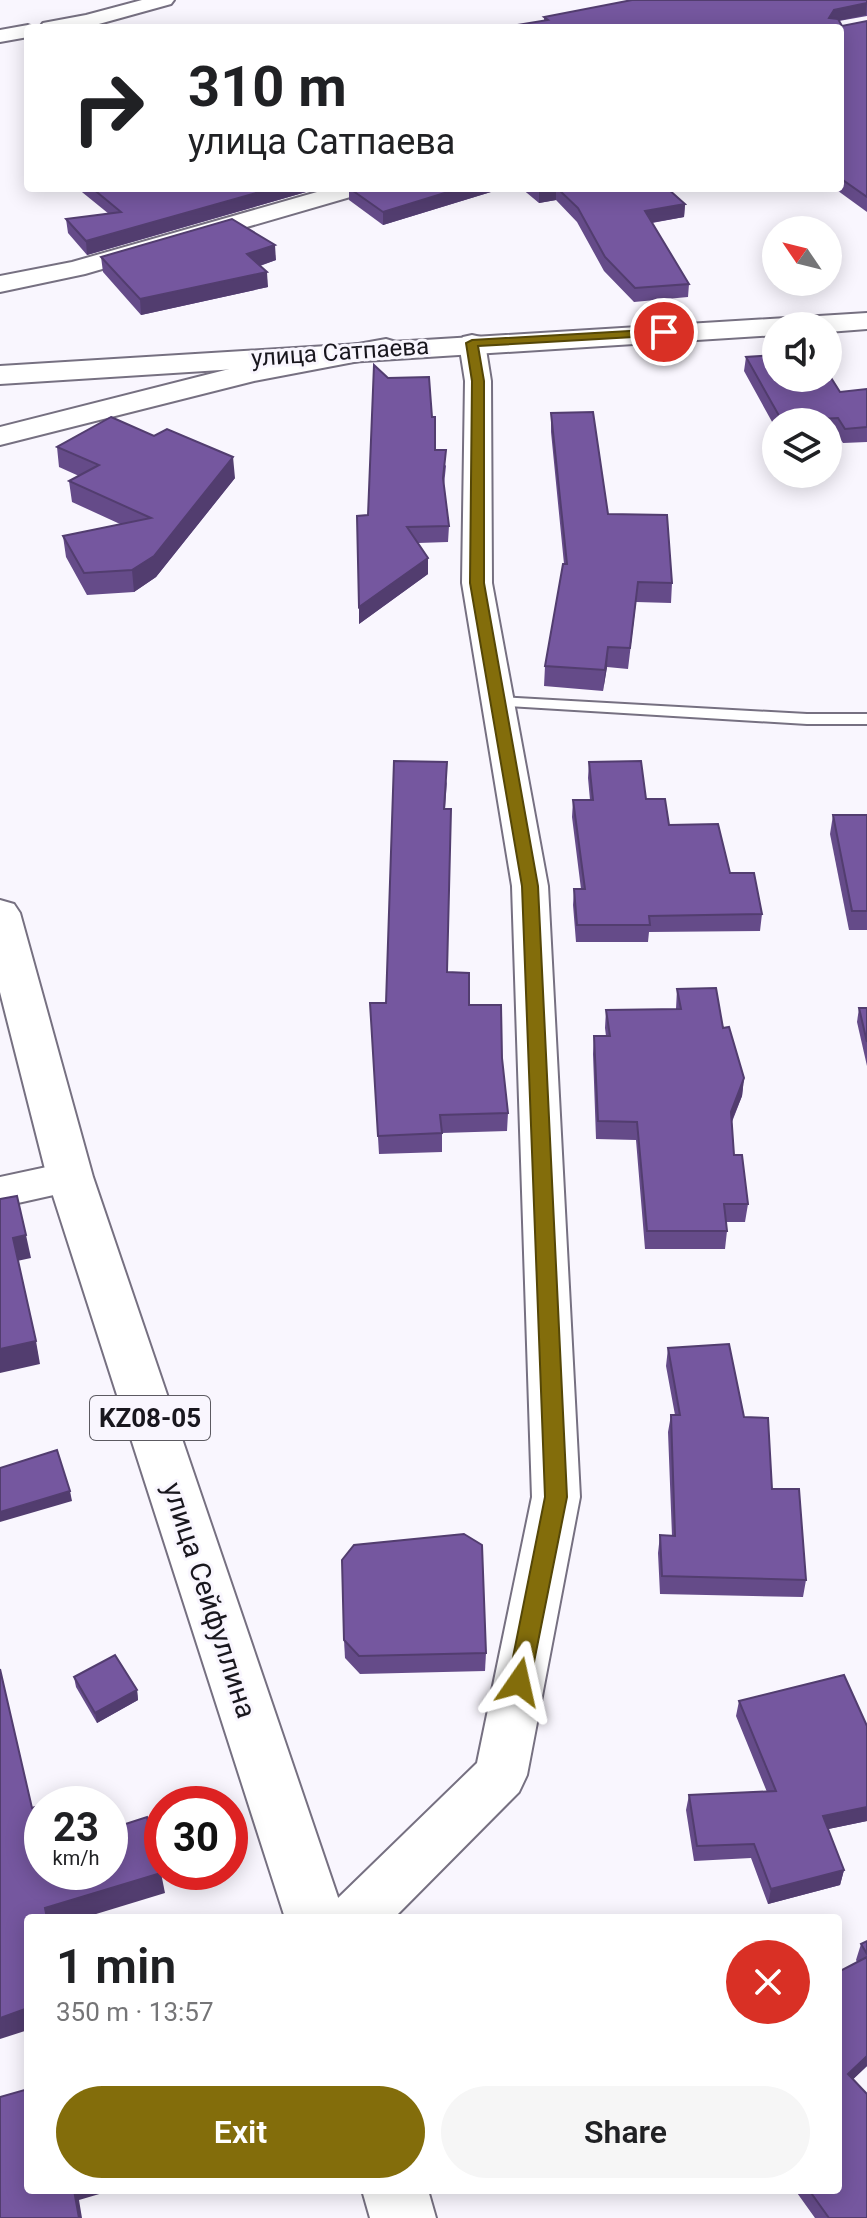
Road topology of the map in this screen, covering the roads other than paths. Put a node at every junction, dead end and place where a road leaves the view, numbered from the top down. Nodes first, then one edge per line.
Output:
1 (112, 0) edge
2 (164, 0) edge
3 (56, 24) edge
4 (70, 24) edge
5 (24, 32) edge
6 (0, 36) edge
7 (342, 192) edge
8 (0, 284) edge
9 (867, 321) edge
10 (842, 322) edge
11 (762, 327) edge
12 (472, 343) junction
13 (386, 348) junction
14 (0, 375) edge
15 (0, 436) edge
16 (498, 702) junction
17 (867, 719) edge
18 (0, 913) edge
19 (70, 1177) junction
20 (0, 1192) edge
21 (314, 1914) edge
22 (360, 1914) edge
23 (396, 2194) edge
24 (403, 2218) edge

1 - 3 street
2 - 4 street
5 - 6 street
7 - 8 street
9 - 10 main road, улица Сатпаева
11 - 12 main road, улица Сатпаева
12 - 13 main road, улица Сатпаева
12 - 16 street
13 - 14 main road, улица Сатпаева
13 - 15 main road
16 - 17 lane
16 - 22 street
18 - 19 main road, улица Сейфуллина / KZ08-05
19 - 20 street
19 - 21 main road, улица Сейфуллина / KZ08-05
23 - 24 main road

